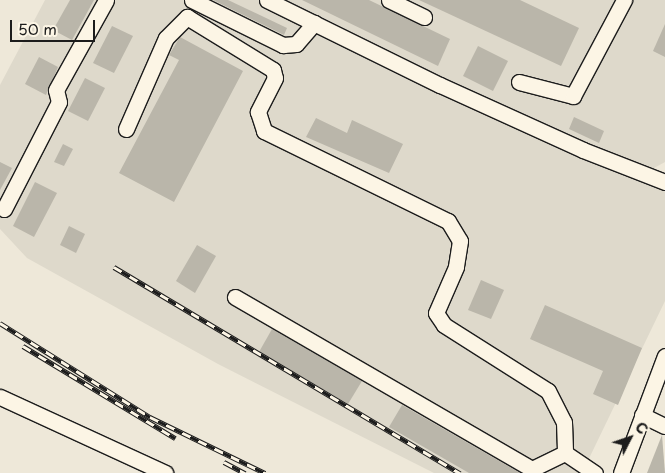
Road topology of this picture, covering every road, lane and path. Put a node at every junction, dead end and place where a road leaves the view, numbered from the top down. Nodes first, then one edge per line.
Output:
1 (106, 0) edge
2 (192, 0) edge
3 (267, 0) edge
4 (388, 0) edge
5 (624, 0) edge
6 (424, 17) dead end
7 (314, 23) junction
8 (519, 82) dead end
9 (126, 129) dead end
10 (665, 182) edge
11 (4, 209) dead end
12 (234, 297) dead end
13 (665, 356) edge
14 (0, 397) edge
15 (642, 415) junction
16 (665, 426) edge
17 (565, 453) junction
18 (165, 473) edge
19 (596, 473) edge
20 (621, 473) edge

1 - 11 street
2 - 7 street
3 - 7 street
4 - 6 street
5 - 8 street
7 - 10 street
9 - 17 street
12 - 17 street
13 - 15 street
14 - 18 street
15 - 16 street
15 - 20 street
17 - 19 street

